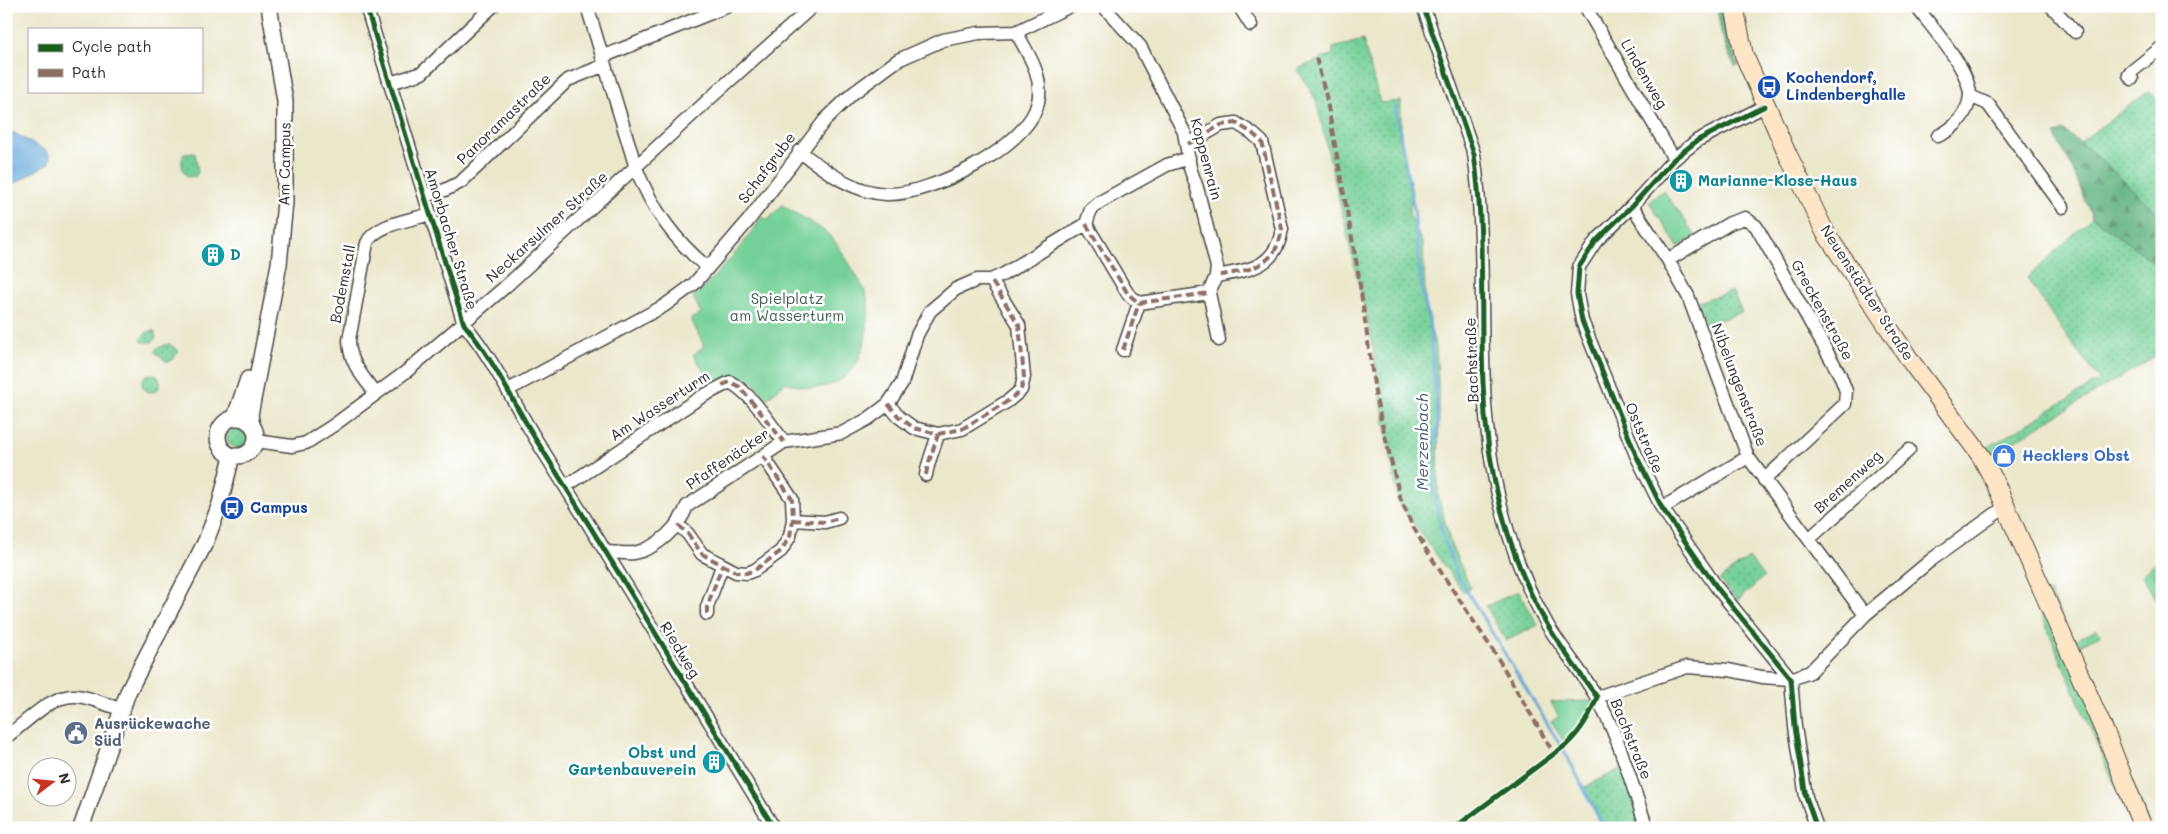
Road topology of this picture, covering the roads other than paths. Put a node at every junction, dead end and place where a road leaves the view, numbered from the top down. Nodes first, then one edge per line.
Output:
1 (269, 6) edge
2 (366, 6) edge
3 (493, 6) edge
4 (587, 6) edge
5 (728, 6) edge
6 (813, 6) edge
7 (1070, 6) edge
8 (1103, 6) edge
9 (1239, 6) edge
10 (1423, 6) edge
11 (1585, 6) edge
12 (1734, 6) edge
13 (1916, 6) edge
14 (2051, 6) edge
15 (708, 11) edge
16 (1251, 26) dead end
17 (1016, 32) junction
18 (2075, 32) dead end
19 (2162, 47) edge
20 (603, 61) junction
21 (2132, 80) dead end
22 (390, 82) junction
23 (1970, 96) junction
24 (1765, 106) junction
25 (1938, 136) dead end
26 (1188, 144) junction
27 (799, 151) junction
28 (1189, 158) junction
29 (1674, 159) junction
30 (636, 168) junction
31 (425, 196) junction
32 (1632, 206) junction
33 (2063, 207) dead end
34 (430, 214) junction
35 (1086, 224) junction
36 (1668, 260) junction
37 (708, 268) junction
38 (1216, 276) junction
39 (990, 280) junction
40 (1209, 293) junction
41 (1139, 303) junction
42 (266, 322) junction
43 (464, 324) junction
44 (1219, 340) dead end
45 (1123, 350) dead end
46 (508, 390) junction
47 (376, 394) junction
48 (888, 404) junction
49 (235, 417) junction
50 (252, 425) junction
51 (938, 434) junction
52 (256, 441) junction
53 (784, 442) junction
54 (1909, 450) dead end
55 (232, 456) junction
56 (763, 456) junction
57 (1748, 457) junction
58 (926, 476) dead end
59 (1764, 480) junction
60 (566, 486) junction
61 (2005, 506) junction
62 (1662, 508) junction
63 (839, 518) dead end
64 (793, 520) junction
65 (678, 525) junction
66 (1809, 539) junction
67 (607, 552) junction
68 (722, 566) junction
69 (707, 614) dead end
70 (1865, 615) junction
71 (1791, 679) junction
72 (1597, 697) junction
73 (122, 710) junction
74 (6, 737) edge
75 (81, 828) edge
76 (774, 828) edge
77 (1647, 828) edge
78 (1817, 828) edge
79 (2143, 828) edge

1 - 42 street, Am Campus
2 - 22 street, Amorbacher Straße
3 - 22 street
4 - 20 street
5 - 15 street, Panoramastraße
6 - 30 street, Neckarsulmer Straße
7 - 17 street, Schafgrube
8 - 26 street, Koppenrain
9 - 16 street
10 - 72 street, Bachstraße
11 - 29 street, Lindenweg
12 - 24 main road, Neuenstädter Straße
13 - 23 street
14 - 18 street
15 - 20 street, Panoramastraße
17 - 27 street, Schafgrube
17 - 27 street
19 - 21 street
20 - 30 street
20 - 31 street, Panoramastraße
22 - 31 street, Amorbacher Straße
23 - 25 street
23 - 33 street
24 - 29 street, Oststraße
24 - 61 main road, Neuenstädter Straße
26 - 28 street, Koppenrain
26 - 38 street
27 - 37 street, Schafgrube
28 - 35 street, Pfaffenäcker
28 - 38 street, Koppenrain
29 - 32 street, Oststraße
30 - 37 street
30 - 43 street, Neckarsulmer Straße
31 - 34 street, Amorbacher Straße
32 - 36 street, Nibelungenstraße
32 - 62 street, Oststraße
34 - 43 street, Amorbacher Straße
34 - 47 street, Bodemstall
35 - 39 street, Pfaffenäcker
35 - 41 street
36 - 57 street, Nibelungenstraße
36 - 59 street, Greckenstraße
37 - 46 street, Schafgrube
38 - 40 street, Koppenrain
39 - 48 street, Pfaffenäcker
39 - 51 street
40 - 41 street
40 - 44 street
41 - 45 street
42 - 49 street, Am Campus
42 - 50 street, Am Campus
43 - 46 street, Amorbacher Straße
43 - 47 street, Neckarsulmer Straße
46 - 60 street, Amorbacher Straße
47 - 52 street, Neckarsulmer Straße
48 - 51 street
48 - 53 street, Pfaffenäcker
49 - 50 street
49 - 55 street
50 - 52 street
51 - 58 street
52 - 55 street
53 - 56 street, Pfaffenäcker
53 - 60 street, Am Wasserturm
54 - 66 street, Bremenweg
55 - 73 street
56 - 64 street
56 - 65 street, Pfaffenäcker
57 - 59 street, Nibelungenstraße
57 - 62 street
59 - 66 street, Nibelungenstraße
60 - 67 street, Riedweg
61 - 70 street
61 - 79 main road, Neuenstädter Straße
62 - 71 street, Oststraße
63 - 64 street
64 - 68 street
65 - 67 street, Pfaffenäcker
65 - 68 street
66 - 70 street, Nibelungenstraße
67 - 76 street, Riedweg
68 - 69 street
70 - 71 street
71 - 72 street
71 - 78 street
72 - 77 street, Bachstraße
73 - 74 street
73 - 75 street

